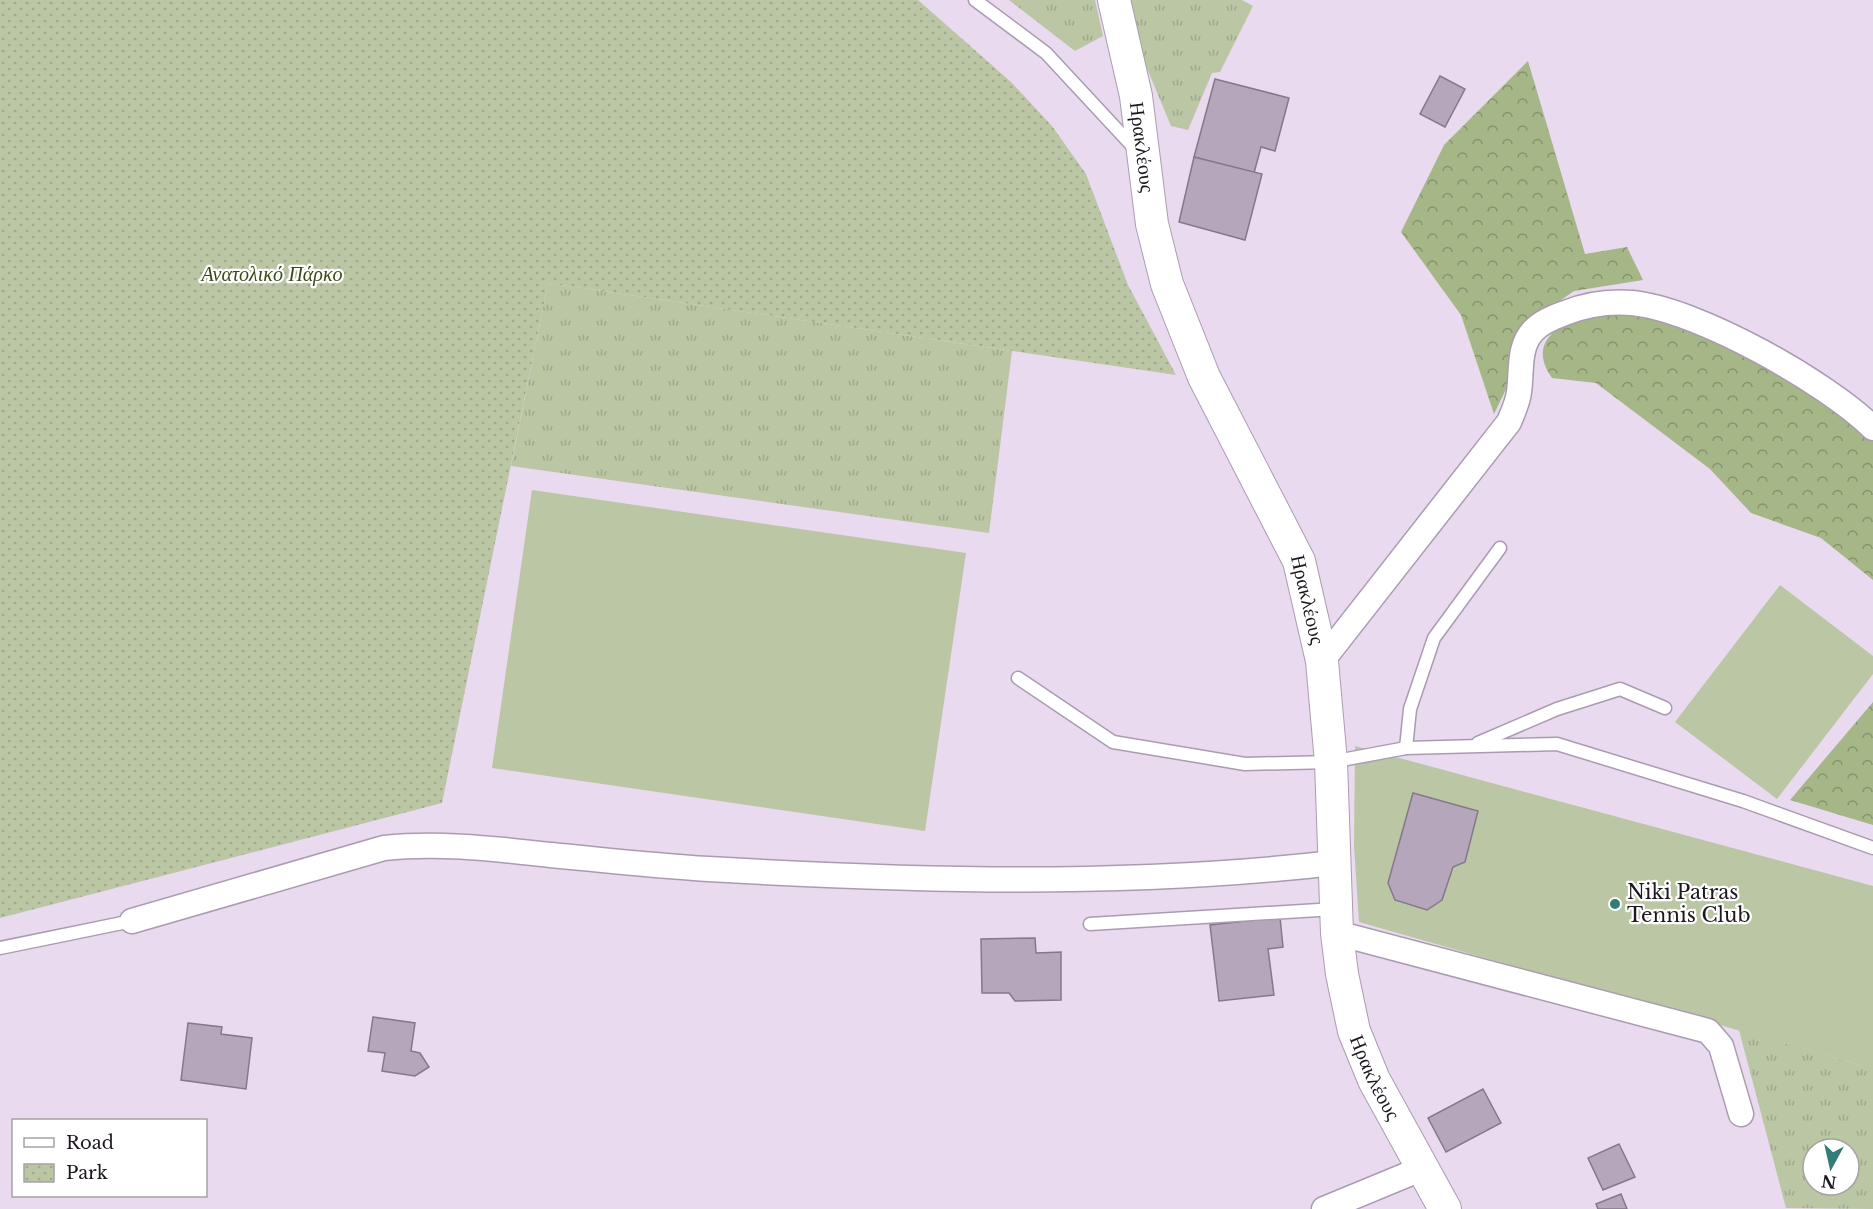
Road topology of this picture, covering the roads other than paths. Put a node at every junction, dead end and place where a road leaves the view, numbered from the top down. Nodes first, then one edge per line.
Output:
1 (975, 0) edge
2 (1114, 0) edge
3 (1144, 158) junction
4 (1873, 428) edge
5 (1500, 548) dead end
6 (1322, 661) junction
7 (1018, 678) dead end
8 (1665, 708) dead end
9 (1472, 746) junction
10 (1406, 748) junction
11 (1331, 762) junction
12 (1873, 848) edge
13 (1334, 863) junction
14 (132, 921) joint
15 (1336, 921) junction
16 (1090, 924) dead end
17 (0, 948) edge
18 (1741, 1114) dead end
19 (1421, 1169) junction
20 (1324, 1209) edge
21 (1445, 1209) edge

1 - 3 lane
2 - 3 street, Ηρακλέους
3 - 6 street, Ηρακλέους
4 - 6 street
5 - 10 lane
6 - 11 street, Ηρακλέους
7 - 11 lane
8 - 9 lane
9 - 10 lane
9 - 12 lane
10 - 11 lane
11 - 13 street, Ηρακλέους
13 - 14 street
13 - 15 street, Ηρακλέους
14 - 17 lane
15 - 16 lane
15 - 18 street
15 - 19 street, Ηρακλέους
19 - 20 street
19 - 21 street, Ηρακλέους

